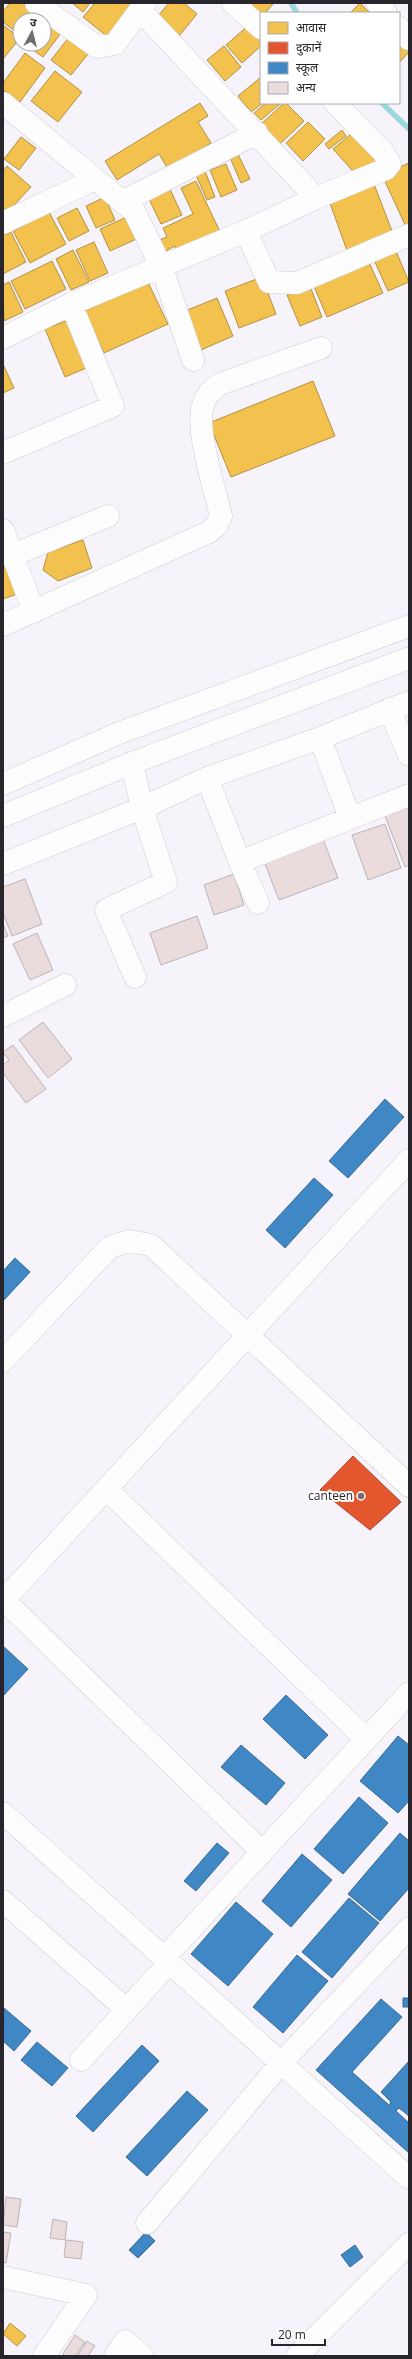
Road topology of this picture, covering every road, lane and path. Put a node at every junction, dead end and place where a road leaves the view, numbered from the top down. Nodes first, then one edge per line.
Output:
1 (233, 3) edge
2 (377, 3) edge
3 (44, 5) edge
4 (143, 6) edge
5 (385, 12) edge
6 (260, 27) edge
7 (400, 29) edge
8 (409, 39) edge
9 (3, 103) edge
10 (336, 104) edge
11 (257, 133) junction
12 (95, 179) junction
13 (316, 198) junction
14 (122, 202) junction
15 (3, 223) edge
16 (246, 231) junction
17 (409, 235) edge
18 (162, 268) junction
19 (71, 304) junction
20 (3, 338) edge
21 (321, 348) dead end
22 (193, 360) dead end
23 (3, 453) edge
24 (108, 516) dead end
25 (3, 530) edge
26 (13, 555) junction
27 (34, 612) junction
28 (3, 625) edge
29 (409, 626) edge
30 (409, 658) edge
31 (409, 702) edge
32 (389, 709) junction
33 (320, 738) junction
34 (409, 755) edge
35 (132, 763) junction
36 (207, 778) junction
37 (3, 784) edge
38 (409, 795) edge
39 (142, 808) junction
40 (3, 816) edge
41 (350, 818) junction
42 (240, 862) junction
43 (3, 864) edge
44 (258, 903) dead end
45 (135, 977) dead end
46 (65, 985) dead end
47 (3, 1016) edge
48 (409, 1160) edge
49 (247, 1335) junction
50 (3, 1361) edge
51 (409, 1486) edge
52 (106, 1489) junction
53 (4, 1601) edge
54 (409, 1692) edge
55 (366, 1739) junction
56 (3, 1813) edge
57 (262, 1852) junction
58 (3, 1901) edge
59 (409, 1928) edge
60 (167, 1960) junction
61 (127, 2010) junction
62 (81, 2060) dead end
63 (281, 2063) junction
64 (409, 2178) edge
65 (147, 2223) dead end
66 (409, 2244) edge
67 (3, 2277) edge
68 (44, 2356) edge
69 (115, 2356) edge
70 (142, 2356) edge
71 (297, 2356) edge

1 - 6 street
2 - 5 street
3 - 4 street
4 - 11 street
7 - 8 street
9 - 12 street
10 - 13 street
11 - 13 street
11 - 14 street
12 - 14 street
12 - 15 street
13 - 16 street
14 - 18 street
16 - 17 street
16 - 18 street
18 - 19 street
18 - 22 street
19 - 20 street
19 - 23 street
21 - 27 street
24 - 26 street
25 - 26 street
26 - 27 street
27 - 28 street
29 - 37 street
30 - 35 street
31 - 32 street
32 - 33 street
32 - 34 street
33 - 36 street
33 - 41 street
35 - 39 street
35 - 40 street
36 - 39 street
36 - 42 street
38 - 41 street
39 - 43 street
39 - 45 street
41 - 42 street
42 - 44 street
46 - 47 street
48 - 49 street
49 - 50 street
49 - 51 street
49 - 52 street
52 - 53 street
52 - 55 street
53 - 57 street
54 - 55 street
55 - 57 street
56 - 60 street
57 - 60 street
58 - 61 street
59 - 63 street
60 - 61 street
60 - 63 street
61 - 62 street
63 - 64 street
63 - 65 street
66 - 71 street
67 - 68 street
69 - 70 street

